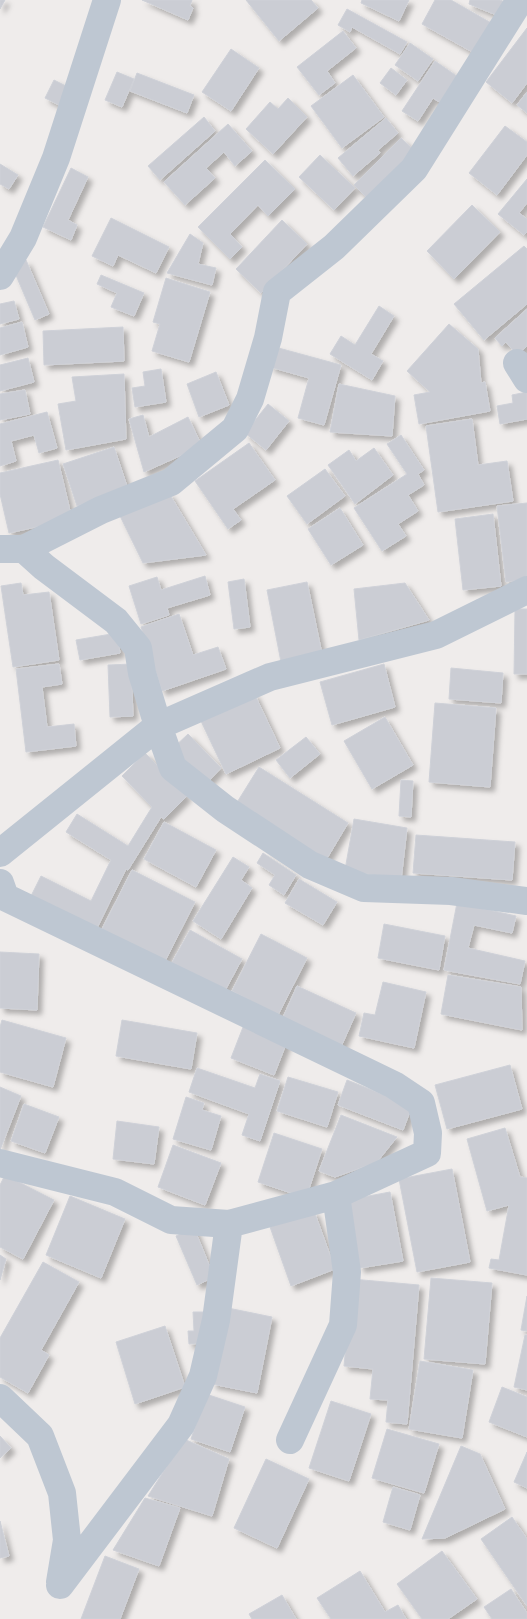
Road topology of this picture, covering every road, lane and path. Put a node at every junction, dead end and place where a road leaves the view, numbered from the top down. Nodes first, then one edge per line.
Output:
1 (107, 0) edge
2 (520, 0) edge
3 (0, 276) edge
4 (12, 549) edge
5 (527, 590) edge
6 (158, 726) junction
7 (0, 852) edge
8 (0, 883) edge
9 (527, 901) edge
10 (0, 1163) edge
11 (336, 1195) junction
12 (230, 1224) junction
13 (0, 1398) edge
14 (290, 1440) dead end

1 - 3 street
2 - 4 street
4 - 6 street
5 - 6 street
6 - 7 street
6 - 9 street
8 - 11 street
10 - 12 street
11 - 12 street
11 - 14 street
12 - 13 street

